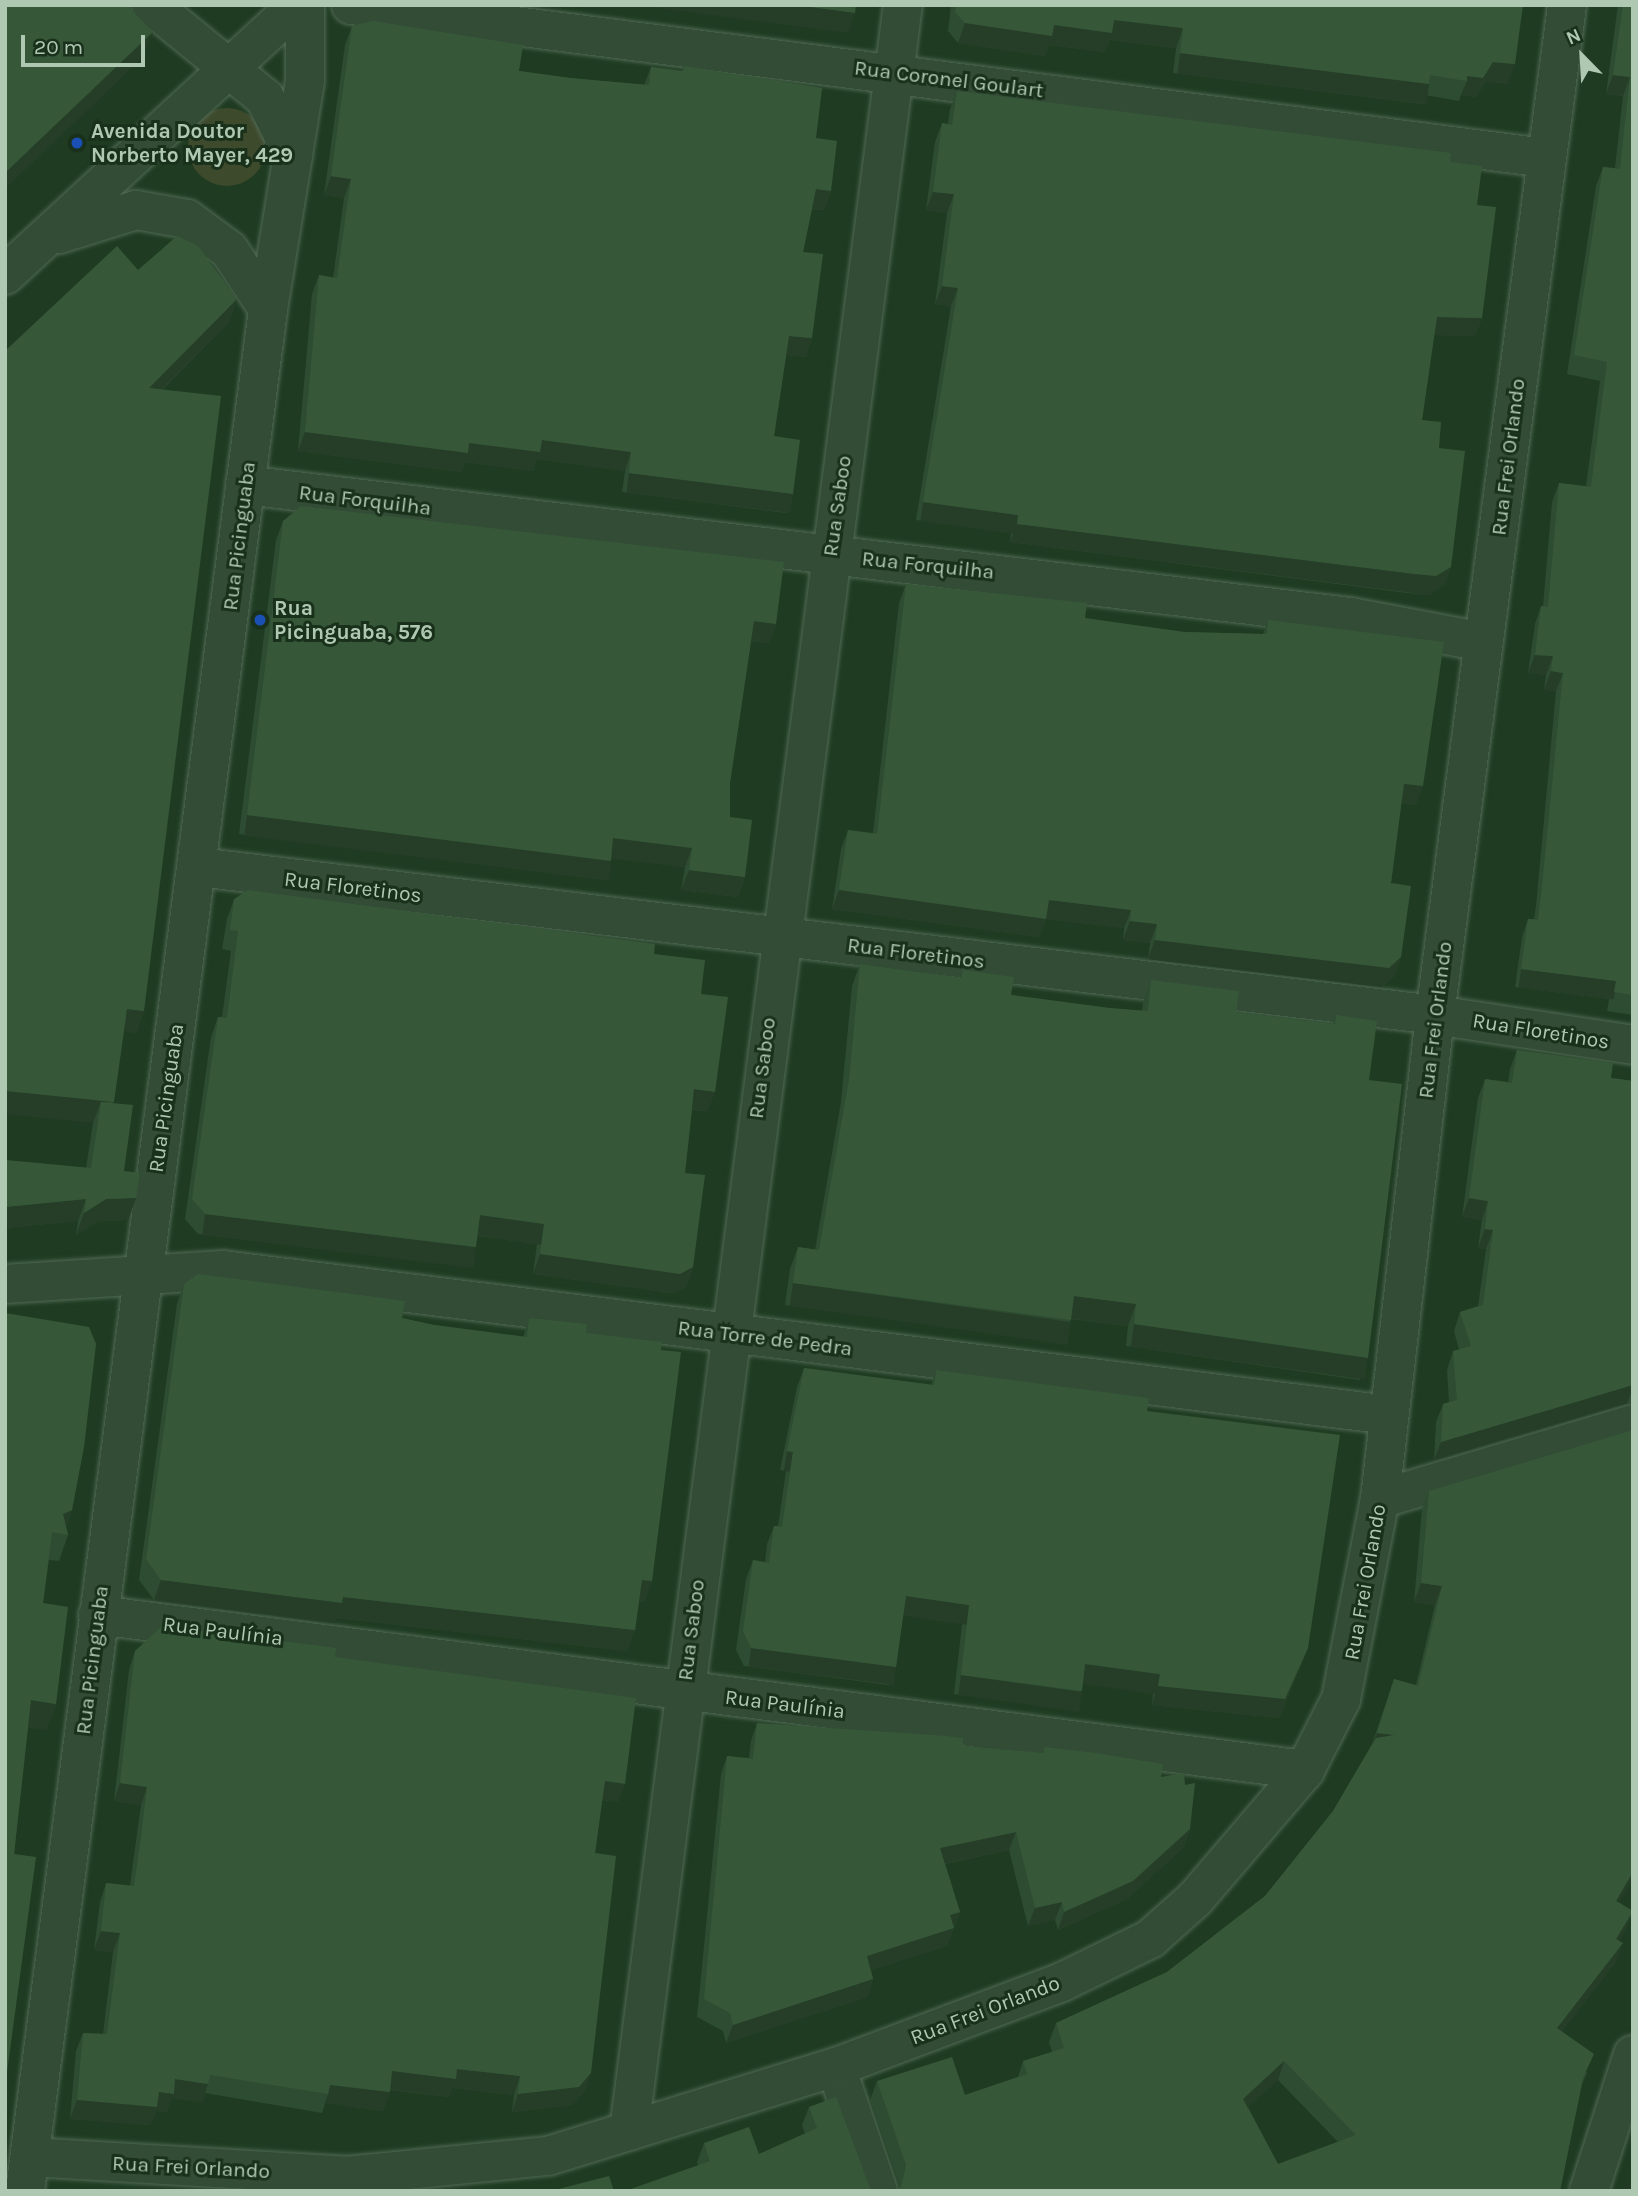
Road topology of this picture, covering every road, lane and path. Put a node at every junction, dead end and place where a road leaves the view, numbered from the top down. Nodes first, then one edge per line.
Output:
1 (151, 5) edge
2 (298, 5) edge
3 (304, 5) edge
4 (351, 5) edge
5 (903, 5) edge
6 (1567, 5) edge
7 (227, 70) junction
8 (894, 73) junction
9 (293, 155) junction
10 (1546, 158) junction
11 (40, 242) junction
12 (5, 275) edge
13 (268, 309) junction
14 (246, 485) junction
15 (831, 555) junction
16 (1484, 642) junction
17 (198, 867) junction
18 (779, 936) junction
19 (1435, 1015) junction
20 (1633, 1045) edge
21 (142, 1272) junction
22 (5, 1284) edge
23 (729, 1334) junction
24 (1389, 1415) junction
25 (1633, 1424) edge
26 (1380, 1499) junction
27 (98, 1615) junction
28 (683, 1691) junction
29 (1306, 1770) junction
30 (1633, 2055) edge
31 (836, 2067) junction
32 (1626, 2092) edge
33 (629, 2132) junction
34 (28, 2174) edge
35 (878, 2191) edge
36 (1589, 2191) edge

1 - 7 street
2 - 7 street
3 - 9 street, Rua Picinguaba
4 - 8 street, Rua Coronel Goulart
5 - 8 street, Rua Saboo
6 - 10 street, Rua Frei Orlando
7 - 9 street
7 - 11 street
8 - 10 street, Rua Coronel Goulart
8 - 15 street, Rua Saboo
9 - 13 street, Rua Picinguaba
10 - 16 street, Rua Frei Orlando
11 - 12 street
11 - 13 street
13 - 14 street, Rua Picinguaba
14 - 15 street, Rua Forquilha
14 - 17 street, Rua Picinguaba
15 - 16 street, Rua Forquilha
15 - 18 street, Rua Saboo
16 - 19 street, Rua Frei Orlando
17 - 18 street, Rua Floretinos
17 - 21 street, Rua Picinguaba
18 - 19 street, Rua Floretinos
18 - 23 street, Rua Saboo
19 - 20 street, Rua Floretinos
19 - 24 street, Rua Frei Orlando
21 - 22 street, Rua Torre de Pedra
21 - 23 street, Rua Torre de Pedra
21 - 27 street, Rua Picinguaba
23 - 24 street, Rua Torre de Pedra
23 - 28 street, Rua Saboo
24 - 26 street, Rua Frei Orlando
25 - 26 street
26 - 29 street, Rua Frei Orlando
27 - 28 street, Rua Paulínia
27 - 34 street, Rua Picinguaba
28 - 29 street, Rua Paulínia
28 - 33 street, Rua Saboo
29 - 31 street, Rua Frei Orlando
30 - 32 street
31 - 33 street, Rua Frei Orlando
31 - 35 street
32 - 36 street
33 - 34 street, Rua Frei Orlando

